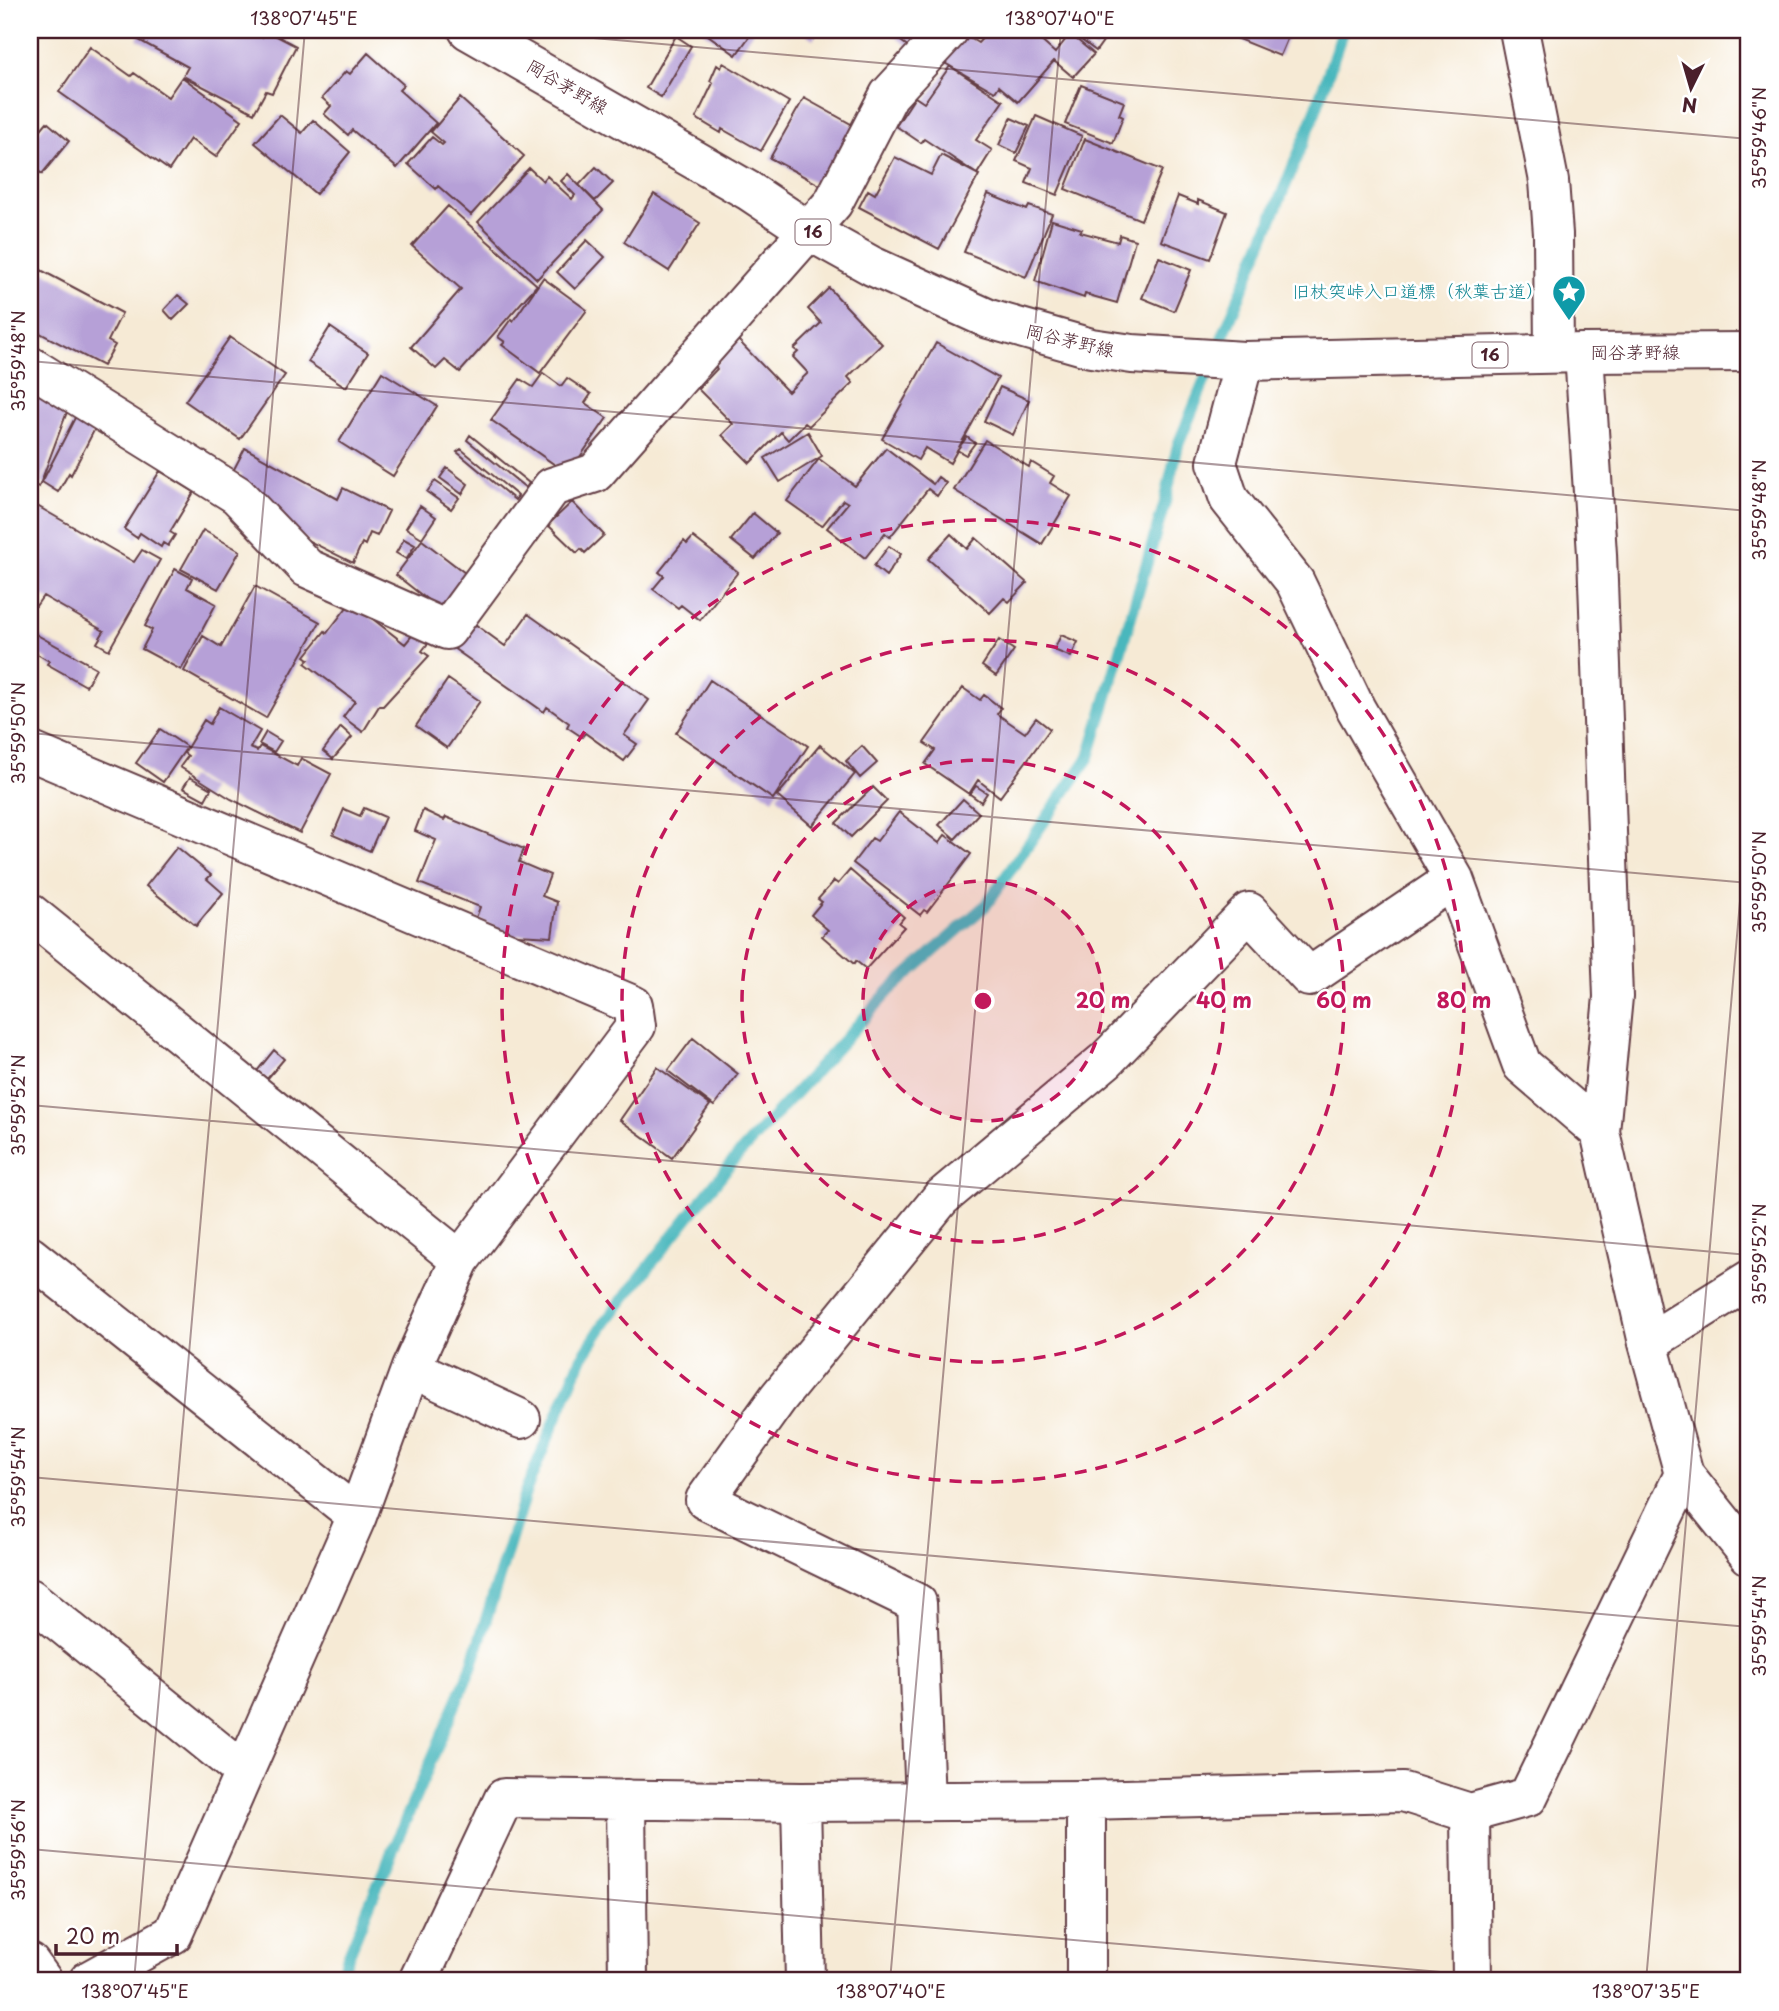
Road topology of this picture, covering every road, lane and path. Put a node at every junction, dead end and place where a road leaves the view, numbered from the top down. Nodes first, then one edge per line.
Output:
1 (468, 30) edge
2 (949, 30) edge
3 (1519, 30) edge
4 (809, 231) junction
5 (1749, 352) edge
6 (1569, 353) junction
7 (1237, 361) junction
8 (30, 366) edge
9 (34, 759) edge
10 (1454, 879) junction
11 (30, 913) edge
12 (1600, 1132) junction
13 (30, 1256) edge
14 (460, 1260) junction
15 (1749, 1280) edge
16 (1648, 1343) junction
17 (411, 1368) junction
18 (522, 1419) dead end
19 (1684, 1474) junction
20 (357, 1516) junction
21 (1749, 1555) edge
22 (30, 1598) edge
23 (244, 1772) junction
24 (626, 1799) junction
25 (1086, 1800) junction
26 (925, 1801) junction
27 (802, 1802) junction
28 (1470, 1813) junction
29 (30, 1963) edge
30 (43, 1981) edge
31 (88, 1981) edge
32 (418, 1981) edge
33 (628, 1981) edge
34 (805, 1981) edge
35 (1086, 1981) edge
36 (1472, 1981) edge

1 - 4 street, 岡谷茅野線 / 16
2 - 4 street
3 - 6 street
4 - 7 street, 岡谷茅野線 / 16
4 - 8 street
5 - 6 street, 岡谷茅野線 / 16
6 - 7 street, 岡谷茅野線 / 16
6 - 12 street
7 - 10 street
9 - 14 street
10 - 12 street
10 - 26 street
11 - 14 street
12 - 16 street
13 - 20 street
14 - 17 street
15 - 16 street
16 - 19 street
17 - 18 street
17 - 20 street
19 - 21 street
19 - 28 street
20 - 23 street
22 - 23 street
23 - 31 street
24 - 27 street
24 - 32 street
24 - 33 street
25 - 26 street
25 - 28 street
25 - 35 street
26 - 27 street
27 - 34 street
28 - 36 street
29 - 30 street

